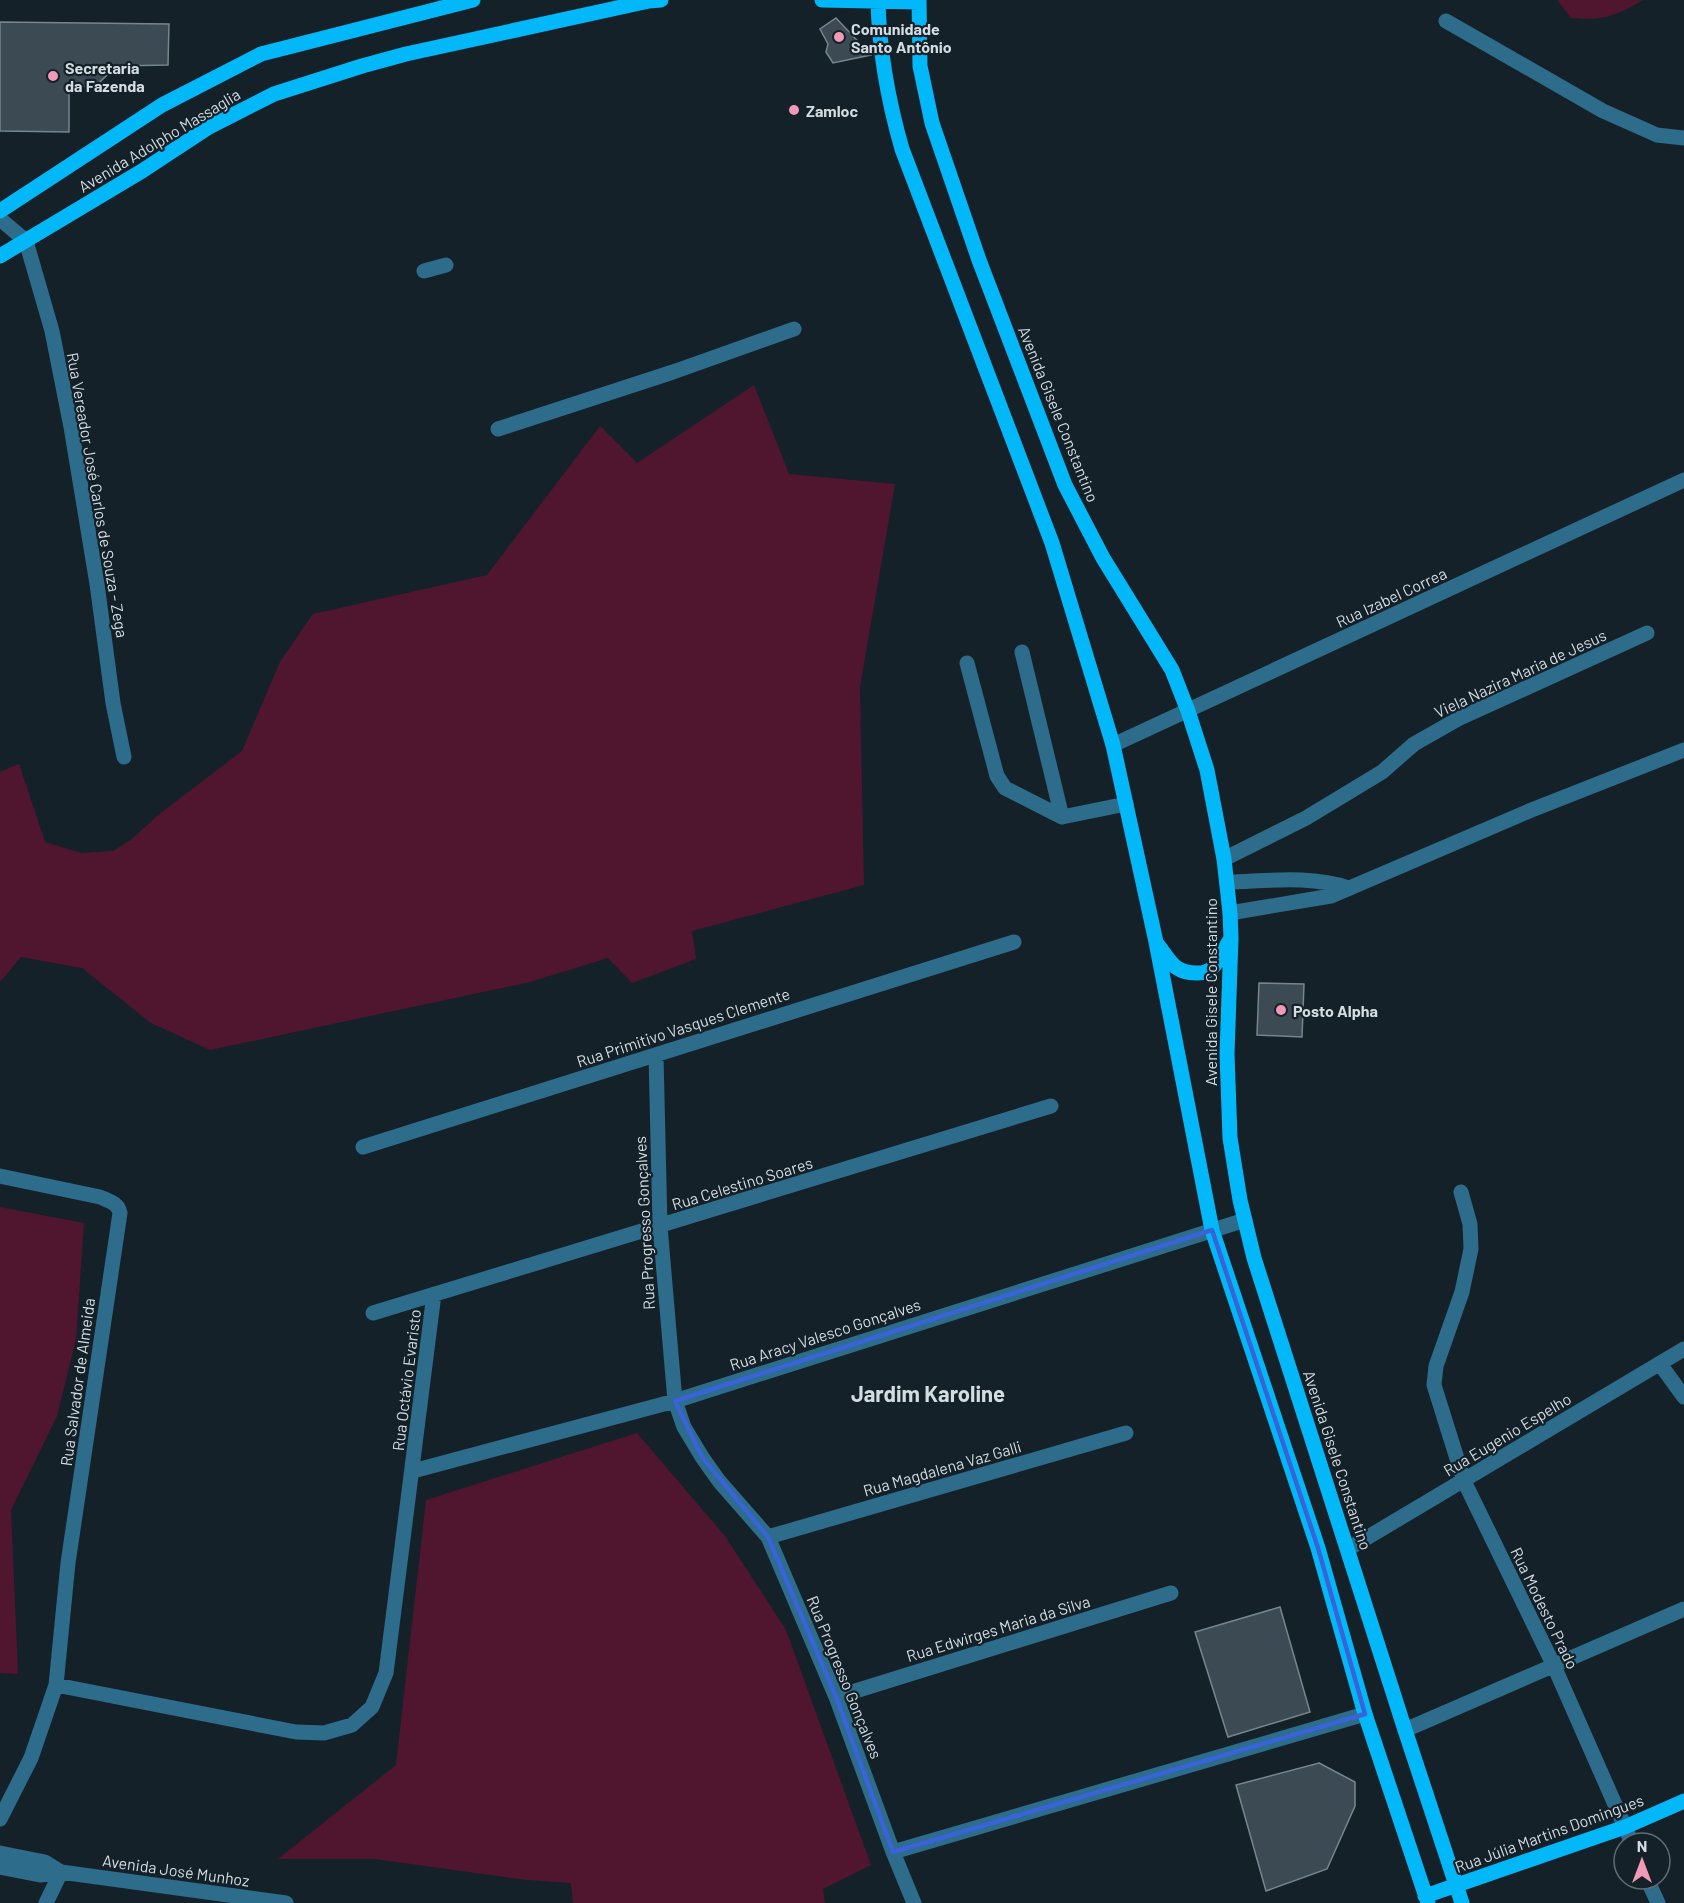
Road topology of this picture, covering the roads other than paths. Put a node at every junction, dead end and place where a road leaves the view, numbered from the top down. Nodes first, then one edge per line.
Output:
1 (473, 0) edge
2 (661, 0) edge
3 (822, 0) edge
4 (878, 1) edge
5 (919, 1) edge
6 (1446, 21) dead end
7 (1684, 138) edge
8 (0, 211) edge
9 (0, 219) edge
10 (26, 241) junction
11 (0, 256) edge
12 (446, 265) dead end
13 (424, 271) dead end
14 (794, 329) dead end
15 (498, 429) dead end
16 (1683, 482) edge
17 (1647, 633) dead end
18 (1022, 652) dead end
19 (967, 663) dead end
20 (1188, 711) junction
21 (1113, 745) junction
22 (1684, 750) edge
23 (124, 756) dead end
24 (1126, 804) junction
25 (1062, 817) junction
26 (1224, 859) junction
27 (1227, 882) junction
28 (1349, 888) junction
29 (1230, 913) junction
30 (1231, 938) junction
31 (1014, 942) dead end
32 (1156, 942) junction
33 (656, 1055) junction
34 (1051, 1106) dead end
35 (363, 1147) dead end
36 (0, 1176) edge
37 (1461, 1192) dead end
38 (1245, 1220) junction
39 (660, 1226) junction
40 (1212, 1230) junction
41 (434, 1294) junction
42 (373, 1312) dead end
43 (1684, 1350) edge
44 (1660, 1364) junction
45 (1684, 1397) edge
46 (675, 1401) junction
47 (1126, 1433) dead end
48 (413, 1471) junction
49 (1464, 1481) junction
50 (768, 1538) junction
51 (1348, 1549) junction
52 (1171, 1593) dead end
53 (1684, 1609) edge
54 (1554, 1666) junction
55 (56, 1685) junction
56 (836, 1697) junction
57 (1365, 1714) junction
58 (1404, 1730) junction
59 (1684, 1801) edge
60 (0, 1819) edge
61 (1625, 1827) junction
62 (1627, 1831) edge
63 (893, 1851) junction
64 (0, 1853) edge
65 (0, 1867) edge
66 (61, 1872) junction
67 (1456, 1886) junction
68 (1426, 1899) edge
69 (46, 1903) edge
70 (286, 1903) edge
71 (914, 1903) edge
72 (1462, 1903) edge

1 - 8 main road, Avenida Adolpho Massaglia
2 - 10 main road, Avenida Adolpho Massaglia
3 - 4 main road
4 - 5 main road
4 - 21 main road, Avenida Gisele Constantino
5 - 20 main road, Avenida Gisele Constantino
6 - 7 street
9 - 10 street
10 - 11 main road, Avenida Adolpho Massaglia
10 - 23 street, Rua Vereador José Carlos de Souza - Zega
12 - 13 street
14 - 15 street
16 - 20 street, Rua Izabel Correa
17 - 26 street, Viela Nazira Maria de Jesus
18 - 25 street
19 - 25 street
20 - 21 street, Rua Izabel Correa
20 - 26 main road, Avenida Gisele Constantino
21 - 24 main road, Avenida Gisele Constantino
22 - 28 street
24 - 25 street
24 - 32 main road, Avenida Gisele Constantino
26 - 27 main road, Avenida Gisele Constantino
27 - 28 street
27 - 29 main road, Avenida Gisele Constantino
28 - 29 street
29 - 30 main road, Avenida Gisele Constantino
30 - 32 main road
30 - 38 main road, Avenida Gisele Constantino
31 - 33 street, Rua Primitivo Vasques Clemente
32 - 40 main road, Avenida Gisele Constantino
33 - 35 street, Rua Primitivo Vasques Clemente
33 - 39 street, Rua Progresso Gonçalves
34 - 39 street, Rua Celestino Soares
36 - 55 street, Rua Salvador de Almeida
37 - 49 street, Rua Modesto Prado
38 - 40 street, Rua Aracy Valesco Gonçalves
38 - 51 main road, Avenida Gisele Constantino
39 - 41 street, Rua Celestino Soares
39 - 46 street, Rua Progresso Gonçalves
40 - 46 street, Rua Aracy Valesco Gonçalves
40 - 57 main road, Avenida Gisele Constantino
41 - 42 street, Rua Celestino Soares
41 - 48 street, Rua Octávio Evaristo
43 - 44 street, Rua Eugenio Espelho
44 - 45 street
44 - 49 street, Rua Eugenio Espelho
46 - 48 street, Rua Aracy Valesco Gonçalves
46 - 50 street, Rua Progresso Gonçalves
47 - 50 street, Rua Magdalena Vaz Galli
48 - 55 street
49 - 51 street, Rua Eugenio Espelho
49 - 54 street, Rua Modesto Prado
50 - 56 street, Rua Progresso Gonçalves
51 - 58 main road, Avenida Gisele Constantino
52 - 56 street, Rua Edwirges Maria da Silva
53 - 54 street
54 - 58 street
54 - 61 street, Rua Modesto Prado
55 - 60 street, Rua Salvador de Almeida
56 - 63 street, Rua Progresso Gonçalves
57 - 63 street
57 - 68 main road, Avenida Gisele Constantino
58 - 67 main road, Avenida Gisele Constantino
59 - 61 main road, Rua Júlia Martins Domingues
61 - 62 street, Rua Modesto Prado
61 - 67 main road, Rua Júlia Martins Domingues
63 - 71 street, Rua Progresso Gonçalves
64 - 66 street, Avenida José Munhoz
65 - 66 street, Avenida José Munhoz
66 - 69 street
66 - 70 street, Avenida José Munhoz
67 - 68 main road, Rua Júlia Martins Domingues
67 - 72 main road, Avenida Gisele Constantino

